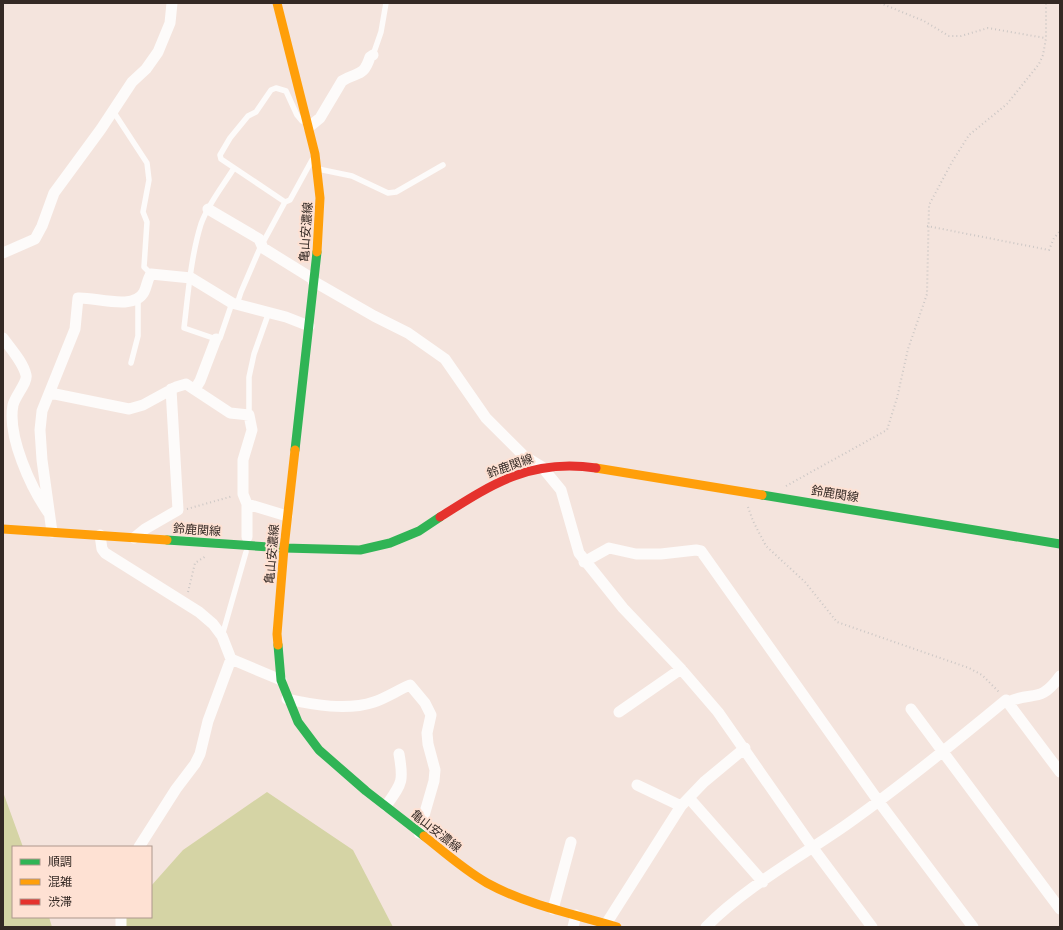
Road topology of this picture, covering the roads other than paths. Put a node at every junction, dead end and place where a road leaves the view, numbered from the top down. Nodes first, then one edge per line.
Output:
1 (172, 3) edge
2 (277, 3) edge
3 (386, 3) edge
4 (373, 55) joint
5 (113, 111) junction
6 (309, 127) junction
7 (315, 154) junction
8 (443, 165) dead end
9 (234, 168) junction
10 (318, 168) junction
11 (285, 202) junction
12 (208, 209) junction
13 (262, 245) junction
14 (3, 253) edge
15 (151, 274) junction
16 (190, 278) junction
17 (313, 280) junction
18 (138, 299) junction
19 (234, 303) junction
20 (269, 312) junction
21 (309, 326) junction
22 (3, 338) edge
23 (216, 339) junction
24 (131, 363) dead end
25 (171, 389) junction
26 (195, 390) junction
27 (50, 392) junction
28 (249, 415) junction
29 (542, 467) junction
30 (245, 499) junction
31 (49, 513) junction
32 (288, 516) junction
33 (3, 529) edge
34 (52, 532) junction
35 (100, 535) junction
36 (247, 537) dead end
37 (134, 538) junction
38 (1060, 544) edge
39 (284, 548) junction
40 (246, 552) dead end
41 (584, 562) junction
42 (222, 636) junction
43 (231, 659) junction
44 (681, 669) junction
45 (1060, 676) edge
46 (281, 680) junction
47 (288, 700) junction
48 (1007, 701) junction
49 (911, 709) dead end
50 (619, 712) dead end
51 (745, 748) junction
52 (943, 752) junction
53 (399, 754) dead end
54 (1060, 772) edge
55 (637, 785) dead end
56 (689, 798) junction
57 (879, 802) junction
58 (386, 806) junction
59 (681, 806) junction
60 (419, 833) junction
61 (570, 842) dead end
62 (140, 846) edge
63 (813, 848) junction
64 (763, 882) junction
65 (553, 909) junction
66 (1060, 909) edge
67 (576, 915) junction
68 (606, 924) junction
69 (572, 927) edge
70 (617, 927) edge
71 (706, 927) edge
72 (872, 927) edge
73 (973, 927) edge

1 - 5 street
2 - 6 main road, 亀山安濃線
3 - 4 lane
4 - 6 street
5 - 14 street
5 - 15 lane
6 - 7 main road, 亀山安濃線
6 - 9 lane
7 - 10 main road, 亀山安濃線
7 - 11 lane
8 - 10 lane
9 - 11 lane
9 - 12 lane
10 - 17 main road, 亀山安濃線
11 - 13 lane
12 - 13 street
12 - 16 lane
13 - 17 street
13 - 19 lane
15 - 16 street
15 - 18 street
16 - 19 street
16 - 23 lane
17 - 21 main road, 亀山安濃線
17 - 29 street
18 - 24 lane
18 - 27 street
19 - 20 street
19 - 23 lane
20 - 21 street
20 - 28 lane
21 - 32 main road, 亀山安濃線
22 - 31 street
23 - 26 street
25 - 26 street
25 - 27 street
25 - 37 street
26 - 28 street
27 - 31 street
28 - 30 street
29 - 38 main road, 鈴鹿関線
29 - 39 main road, 鈴鹿関線
29 - 41 street
30 - 32 street
30 - 36 street
31 - 34 street
32 - 39 main road, 亀山安濃線
33 - 34 main road, 鈴鹿関線
34 - 35 main road, 鈴鹿関線
35 - 37 main road, 鈴鹿関線
35 - 42 street
37 - 39 main road, 鈴鹿関線
39 - 46 main road, 亀山安濃線
40 - 42 lane
41 - 44 street
41 - 57 street
42 - 43 street
43 - 46 street
43 - 62 street
44 - 50 street
44 - 51 street
45 - 48 street
46 - 47 main road, 亀山安濃線
47 - 58 main road, 亀山安濃線
47 - 60 street
48 - 52 street
48 - 54 street
49 - 52 street
51 - 56 street
51 - 63 street
52 - 57 street
52 - 66 street
53 - 58 street
55 - 59 street
56 - 59 street
56 - 64 street
57 - 63 street
57 - 73 street
58 - 60 main road, 亀山安濃線
59 - 68 street
60 - 65 main road, 亀山安濃線
61 - 65 street
63 - 64 street
63 - 72 street
64 - 71 street
65 - 67 main road, 亀山安濃線
67 - 68 main road, 亀山安濃線
67 - 69 street
68 - 70 main road, 亀山安濃線

